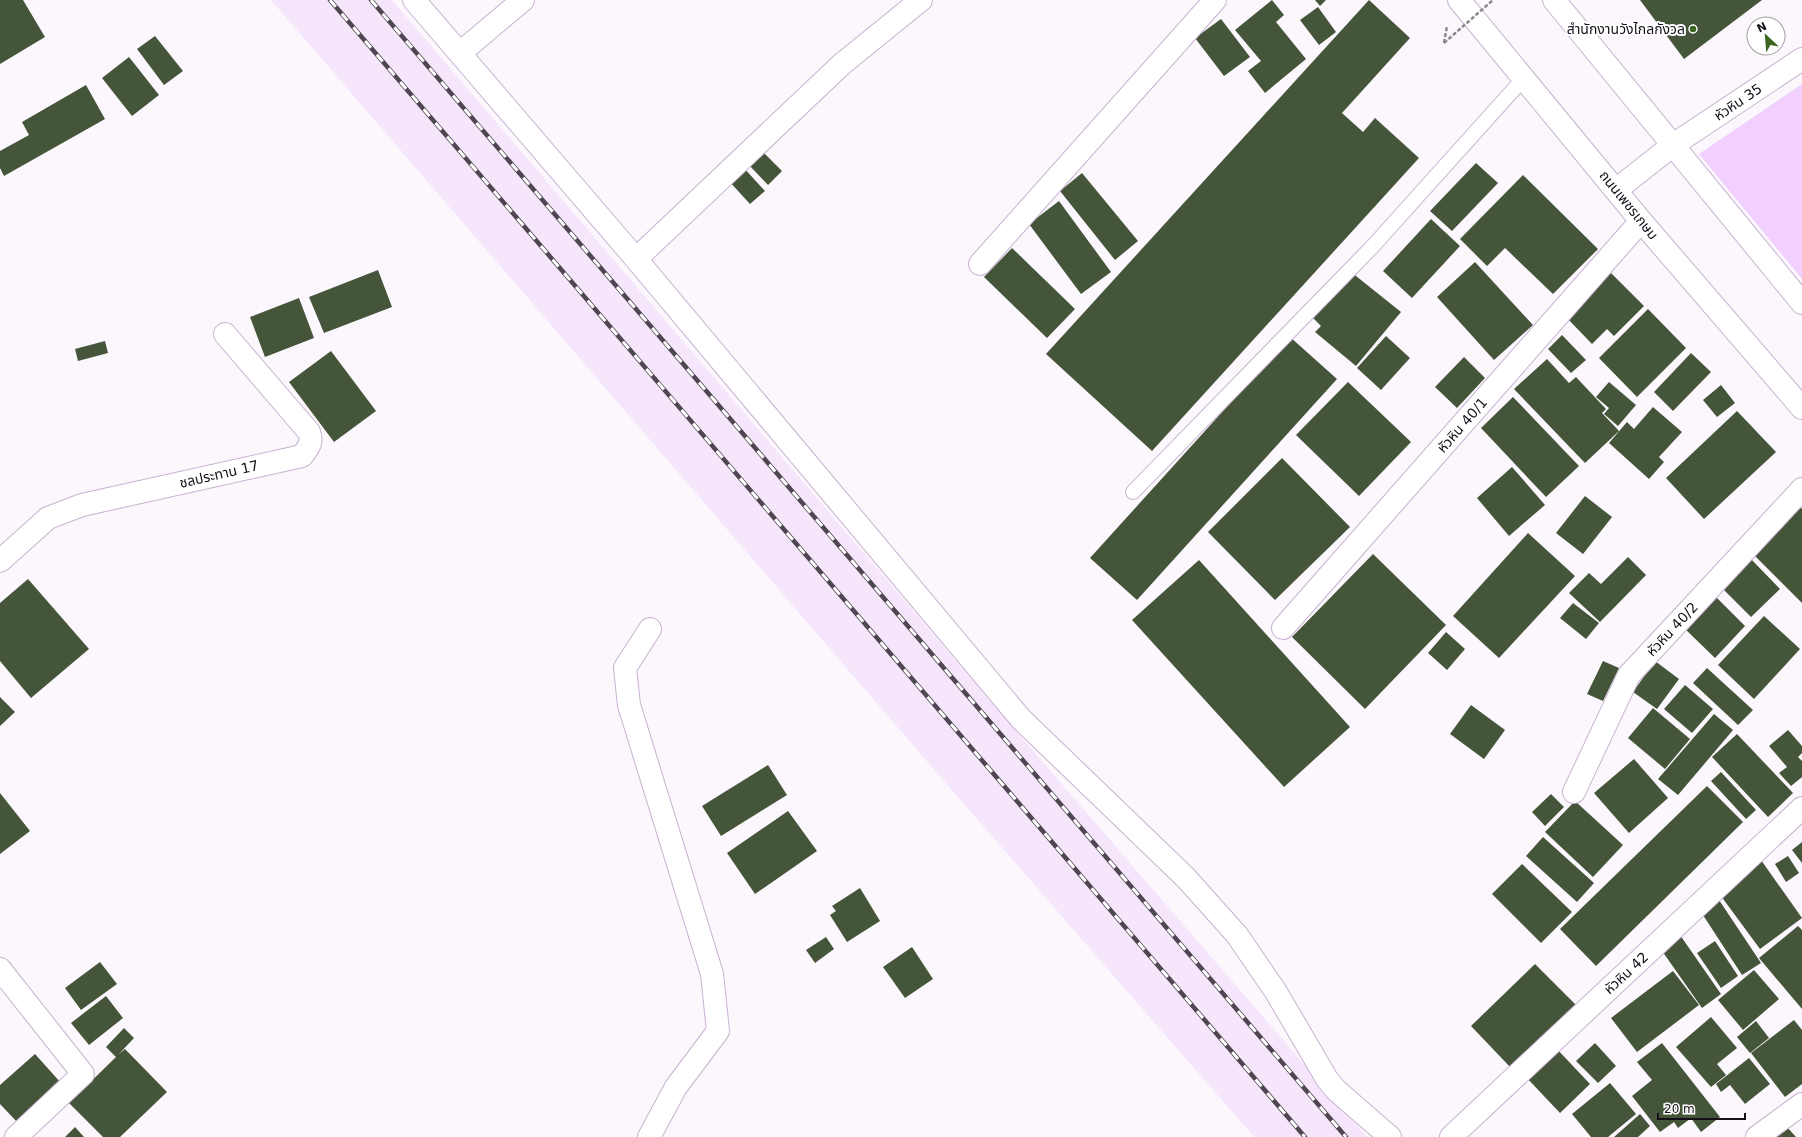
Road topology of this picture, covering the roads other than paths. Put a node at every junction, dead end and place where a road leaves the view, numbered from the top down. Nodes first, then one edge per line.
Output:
1 (414, 0) edge
2 (523, 0) edge
3 (921, 0) edge
4 (1215, 0) edge
5 (1459, 0) edge
6 (1554, 0) edge
7 (460, 53) junction
8 (1802, 59) edge
9 (1524, 78) junction
10 (1673, 145) junction
11 (1616, 190) junction
12 (1640, 221) junction
13 (636, 259) junction
14 (980, 264) dead end
15 (1802, 304) edge
16 (225, 334) dead end
17 (1802, 408) edge
18 (1802, 489) edge
19 (1133, 492) dead end
20 (0, 562) edge
21 (1283, 628) dead end
22 (650, 629) dead end
23 (1574, 792) dead end
24 (1802, 808) edge
25 (0, 969) edge
26 (1802, 1104) edge
27 (16, 1137) edge
28 (649, 1137) edge
29 (1390, 1137) edge
30 (1451, 1137) edge
31 (1757, 1137) edge

1 - 7 street
2 - 7 street
3 - 13 street
4 - 14 street
5 - 9 street, ถนนเพชรเกษม
6 - 10 street
7 - 13 street
8 - 10 street, หัวหิน 35
9 - 11 street, ถนนเพชรเกษม
9 - 19 lane
10 - 11 street, หัวหิน 35
10 - 15 street
11 - 12 street, ถนนเพชรเกษม
12 - 17 street, ถนนเพชรเกษม
12 - 21 street, หัวหิน 40/1
13 - 29 street
16 - 20 street, ชลประทาน 17
18 - 23 street, หัวหิน 40/2
22 - 28 street
24 - 30 street, หัวหิน 42
25 - 27 street
26 - 31 street

